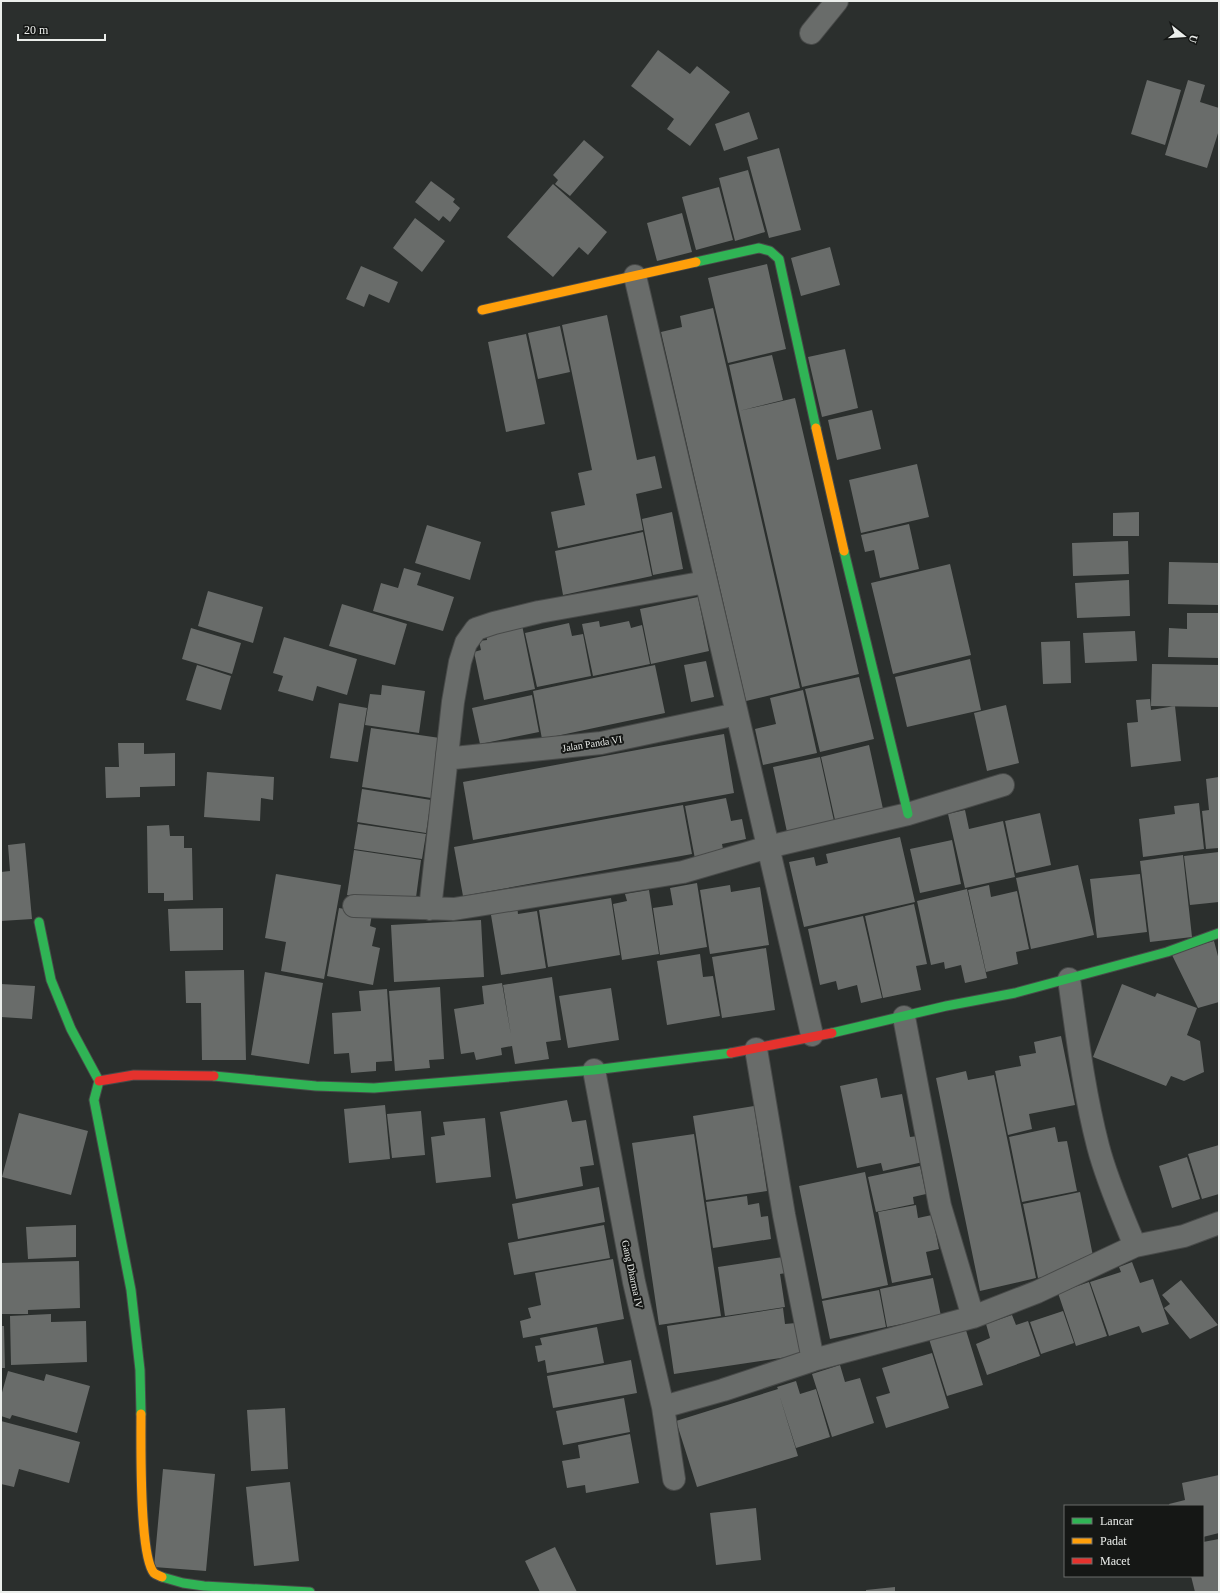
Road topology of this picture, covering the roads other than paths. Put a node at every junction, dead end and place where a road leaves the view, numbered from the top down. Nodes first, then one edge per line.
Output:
1 (837, 1) edge
2 (812, 33) dead end
3 (635, 276) junction
4 (482, 310) dead end
5 (706, 582) junction
6 (737, 714) junction
7 (447, 754) junction
8 (1003, 785) dead end
9 (908, 814) junction
10 (768, 847) junction
11 (354, 906) dead end
12 (430, 909) junction
13 (39, 922) dead end
14 (1219, 934) edge
15 (1069, 978) junction
16 (904, 1017) junction
17 (812, 1035) junction
18 (756, 1048) junction
19 (594, 1070) junction
20 (99, 1081) junction
21 (1219, 1223) edge
22 (1135, 1246) junction
23 (973, 1317) junction
24 (813, 1360) junction
25 (663, 1407) junction
26 (674, 1479) dead end
27 (310, 1592) edge

1 - 2 street
3 - 4 street
3 - 5 street
3 - 9 street
5 - 6 street
5 - 7 street
6 - 7 street, Jalan Panda VI
6 - 10 street
7 - 12 street
8 - 9 street
9 - 10 street
10 - 12 street
10 - 17 street
11 - 12 street
13 - 20 street
14 - 15 street
15 - 16 street
15 - 22 street
16 - 17 street
16 - 23 street
17 - 18 street
18 - 19 street
18 - 24 street
19 - 20 street
19 - 25 street, Gang Dharma IV
20 - 27 street
21 - 22 street
22 - 23 street
23 - 24 street
24 - 25 street
25 - 26 street, Gang Dharma IV

